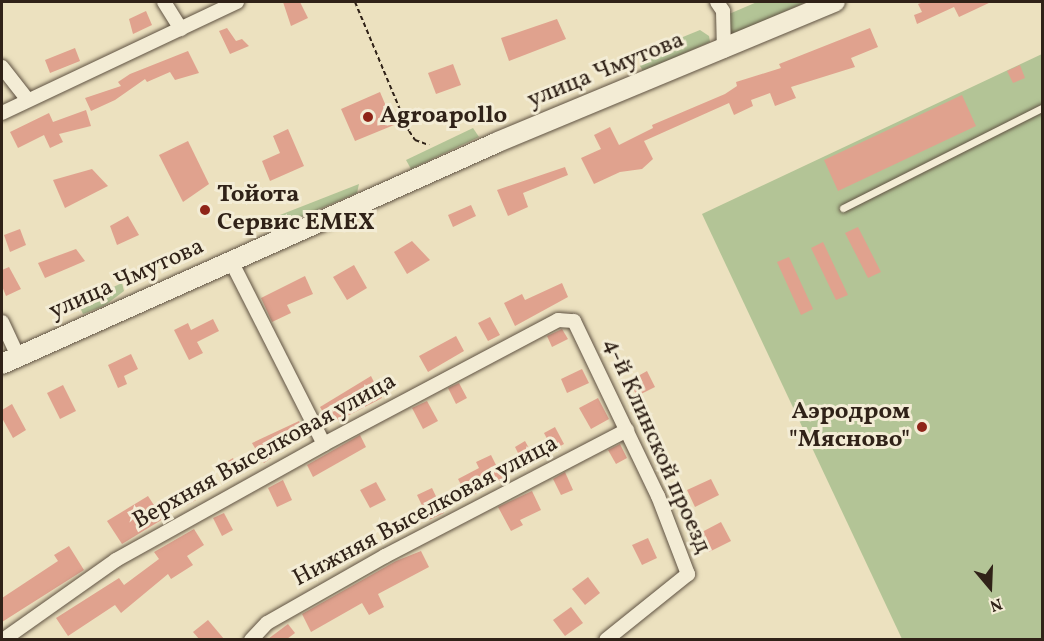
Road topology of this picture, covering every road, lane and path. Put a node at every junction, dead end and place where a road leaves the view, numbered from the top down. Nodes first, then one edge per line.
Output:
1 (164, 2) edge
2 (237, 2) edge
3 (355, 2) edge
4 (717, 2) edge
5 (836, 2) edge
6 (181, 29) junction
7 (724, 51) junction
8 (2, 68) edge
9 (27, 99) junction
10 (1042, 108) edge
11 (2, 113) edge
12 (429, 145) dead end
13 (843, 208) dead end
14 (231, 261) junction
15 (558, 320) joint
16 (2, 322) edge
17 (10, 360) edge
18 (627, 430) junction
19 (324, 444) junction
20 (3, 639) edge
21 (251, 639) edge
22 (606, 639) edge

1 - 6 street
2 - 6 street
3 - 12 path
4 - 7 street
5 - 7 main road, улица Чмутова
6 - 9 street
7 - 14 main road, улица Чмутова
8 - 9 street
9 - 11 street
10 - 13 lane
14 - 17 main road, улица Чмутова
14 - 19 street
15 - 18 street, 4-й Клинской проезд
15 - 19 street, Верхняя Выселковая улица
16 - 17 street
18 - 21 street, Нижняя Выселковая улица
18 - 22 street, 4-й Клинской проезд
19 - 20 street, Верхняя Выселковая улица

